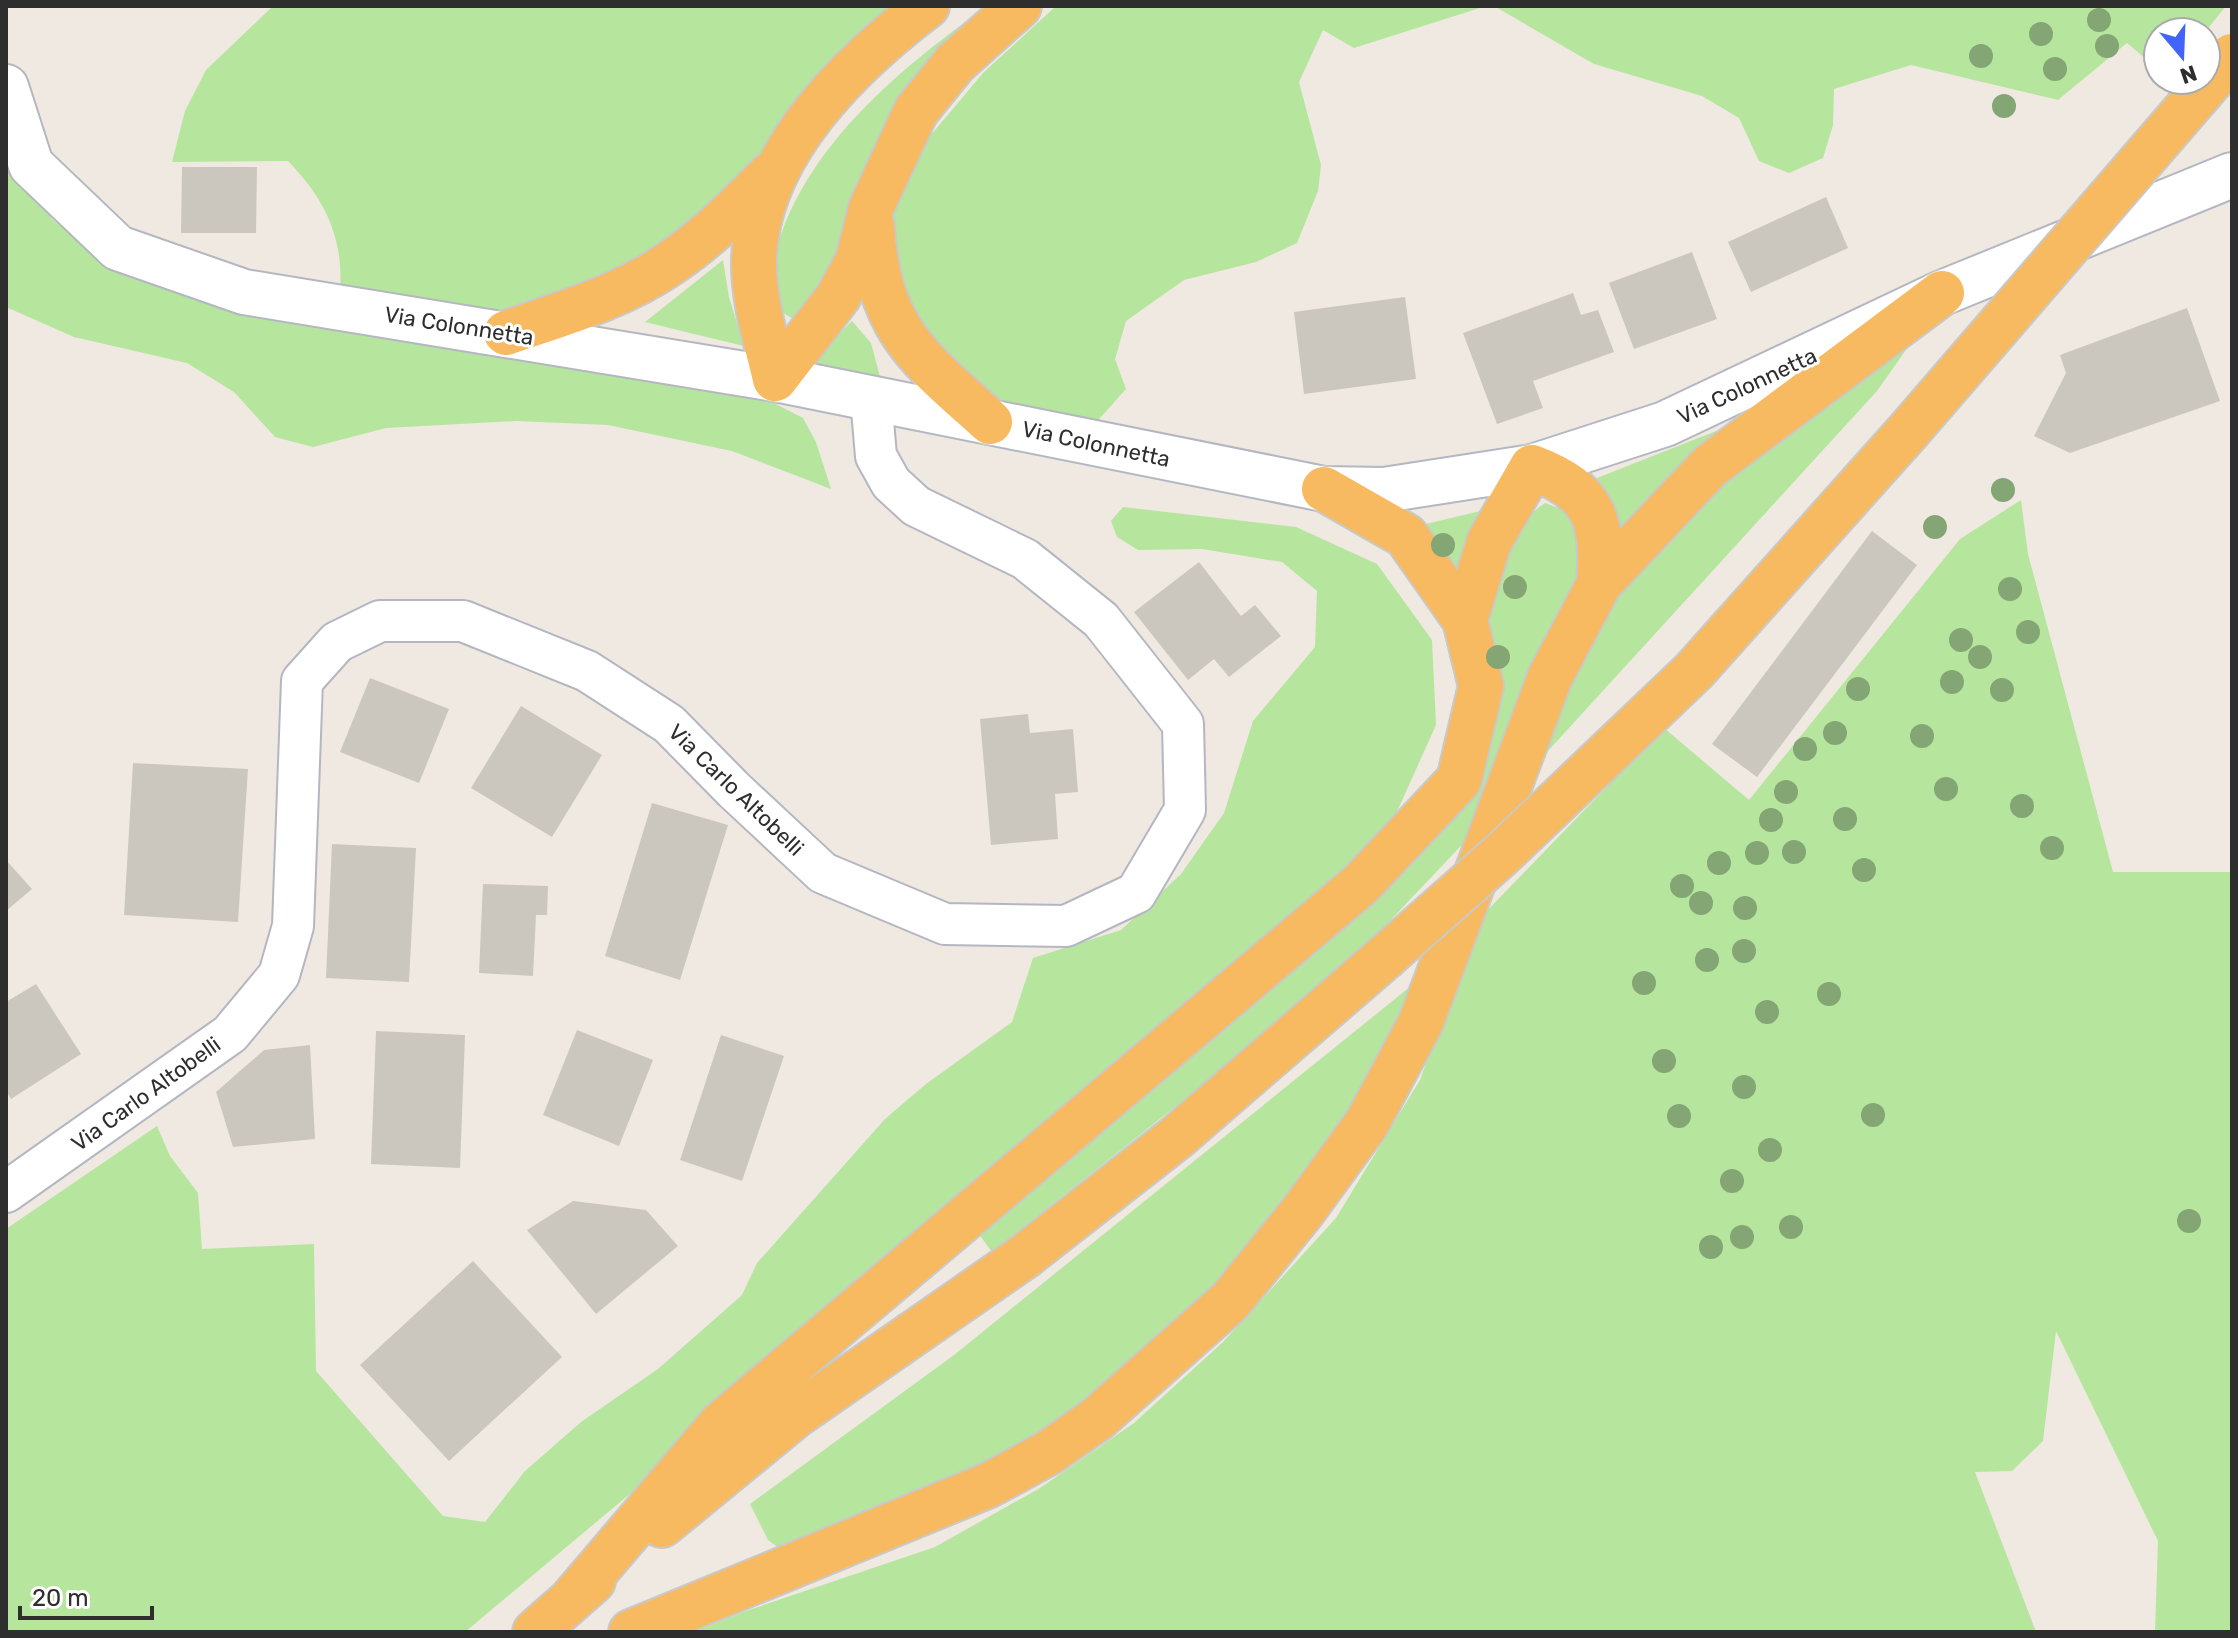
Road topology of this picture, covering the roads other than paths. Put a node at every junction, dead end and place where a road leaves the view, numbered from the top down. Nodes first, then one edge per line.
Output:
1 (927, 6) edge
2 (1019, 6) edge
3 (2232, 56) edge
4 (6, 87) edge
5 (780, 165) junction
6 (2232, 175) edge
7 (871, 208) junction
8 (1942, 293) junction
9 (506, 333) junction
10 (775, 379) junction
11 (871, 398) junction
12 (990, 422) junction
13 (1532, 467) junction
14 (1324, 489) junction
15 (1599, 584) junction
16 (1465, 620) junction
17 (6, 1192) edge
18 (572, 1599) junction
19 (535, 1632) edge
20 (631, 1632) edge

1 - 5 highway
2 - 7 highway
3 - 18 highway, bridge
4 - 9 main road, Via Colonnetta
5 - 9 highway
5 - 10 highway
6 - 8 main road, Via Colonnetta
7 - 10 highway
7 - 12 highway
8 - 13 main road, Via Colonnetta
8 - 15 highway
9 - 10 main road, Via Colonnetta
10 - 11 main road, Via Colonnetta
11 - 12 main road, Via Colonnetta
11 - 17 street, Via Carlo Altobelli
12 - 14 main road, Via Colonnetta
13 - 14 main road, Via Colonnetta
13 - 15 highway
13 - 16 highway
14 - 16 highway
15 - 20 highway
16 - 18 highway
18 - 19 highway

